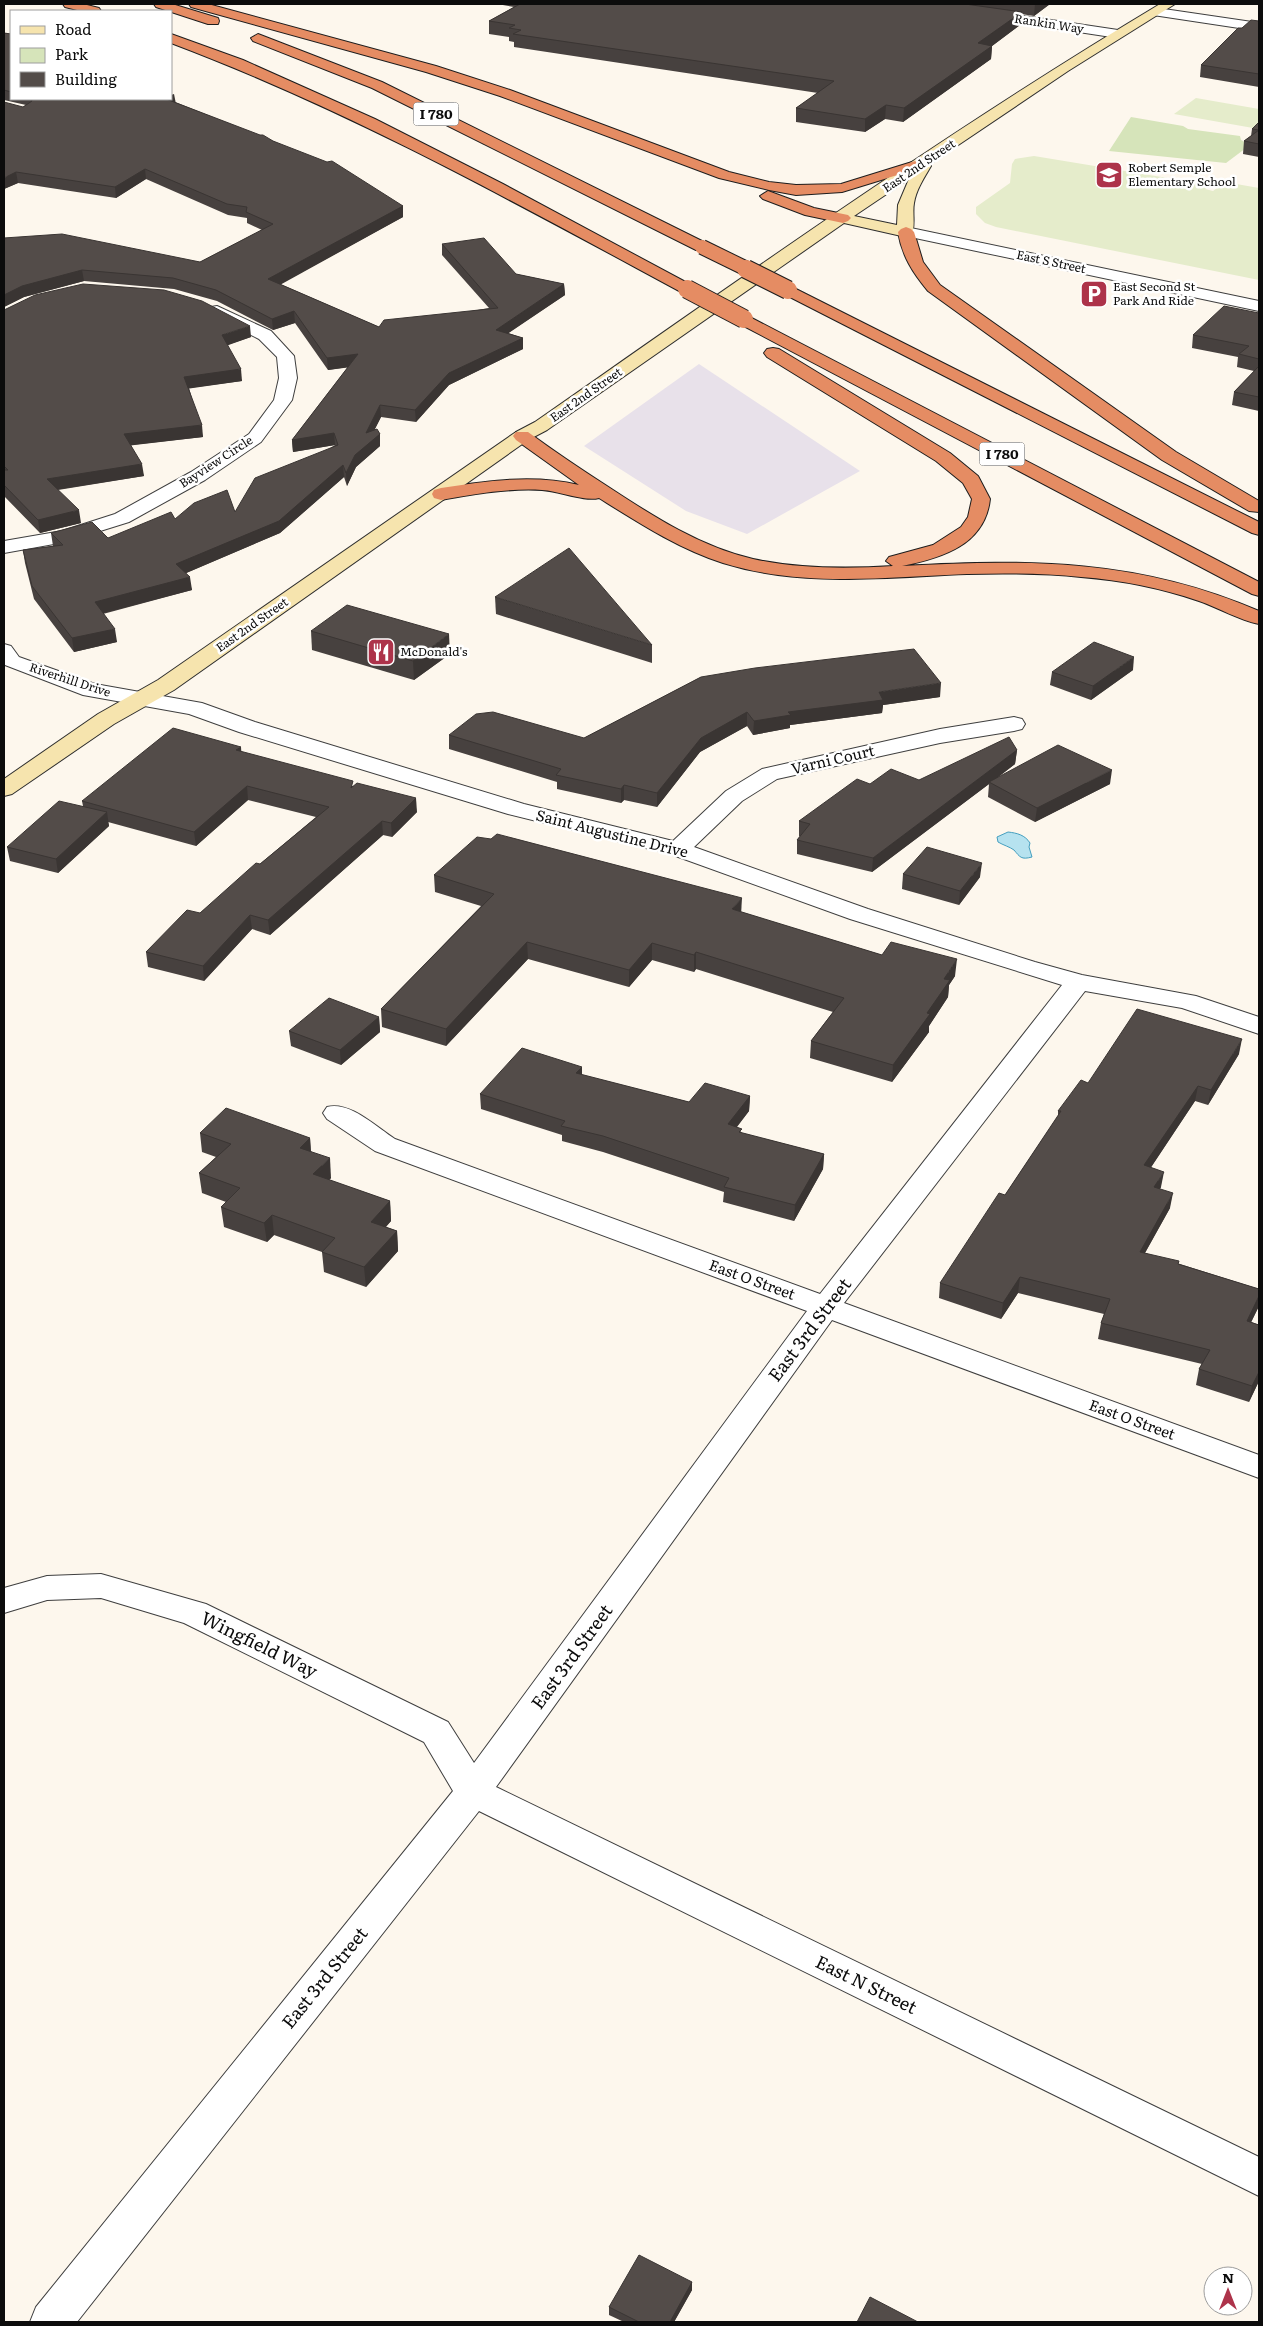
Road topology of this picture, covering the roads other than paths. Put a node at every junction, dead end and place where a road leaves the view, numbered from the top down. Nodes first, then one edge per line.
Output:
1 (69, 4) edge
2 (160, 4) edge
3 (195, 4) edge
4 (920, 4) edge
5 (1169, 4) edge
6 (91, 10) edge
7 (1157, 12) junction
8 (1259, 26) edge
9 (1118, 34) junction
10 (172, 38) edge
11 (926, 162) junction
12 (724, 175) junction
13 (843, 218) junction
14 (906, 232) junction
15 (202, 304) edge
16 (1259, 306) edge
17 (736, 321) junction
18 (522, 436) junction
19 (441, 494) junction
20 (613, 498) junction
21 (1259, 509) edge
22 (1259, 529) edge
23 (4, 547) edge
24 (838, 572) junction
25 (1259, 590) edge
26 (1259, 618) edge
27 (4, 650) edge
28 (141, 699) junction
29 (1014, 724) dead end
30 (4, 789) edge
31 (678, 849) junction
32 (1079, 982) junction
33 (1259, 1026) edge
34 (336, 1112) dead end
35 (826, 1307) junction
36 (1259, 1467) edge
37 (4, 1600) edge
38 (473, 1792) junction
39 (1259, 2177) edge
40 (51, 2322) edge

1 - 6 highway
2 - 22 highway, I 780, bridge
3 - 12 highway
4 - 9 street, Rankin Way
5 - 7 main road, East 2nd Street
7 - 8 street
7 - 9 main road, East 2nd Street
9 - 11 main road, East 2nd Street
10 - 17 highway, I 780, bridge
11 - 12 highway
11 - 13 main road, East 2nd Street
11 - 14 main road
12 - 13 highway
13 - 14 main road, East S Street
13 - 18 main road, East 2nd Street
14 - 16 street, East S Street
14 - 21 highway
15 - 23 street, Bayview Circle
17 - 24 highway
17 - 25 highway, I 780
18 - 19 main road, East 2nd Street
18 - 20 highway
19 - 20 highway
19 - 28 main road, East 2nd Street
20 - 24 highway
24 - 26 highway
27 - 28 street, Riverhill Drive
28 - 30 main road, East 2nd Street
28 - 31 street, Saint Augustine Drive
29 - 31 street, Varni Court
31 - 32 street, Saint Augustine Drive
32 - 33 street, Saint Augustine Drive
32 - 35 street, East 3rd Street
34 - 35 street, East O Street
35 - 36 street, East O Street
35 - 38 street, East 3rd Street
37 - 38 street, Wingfield Way
38 - 39 street, East N Street
38 - 40 street, East 3rd Street

